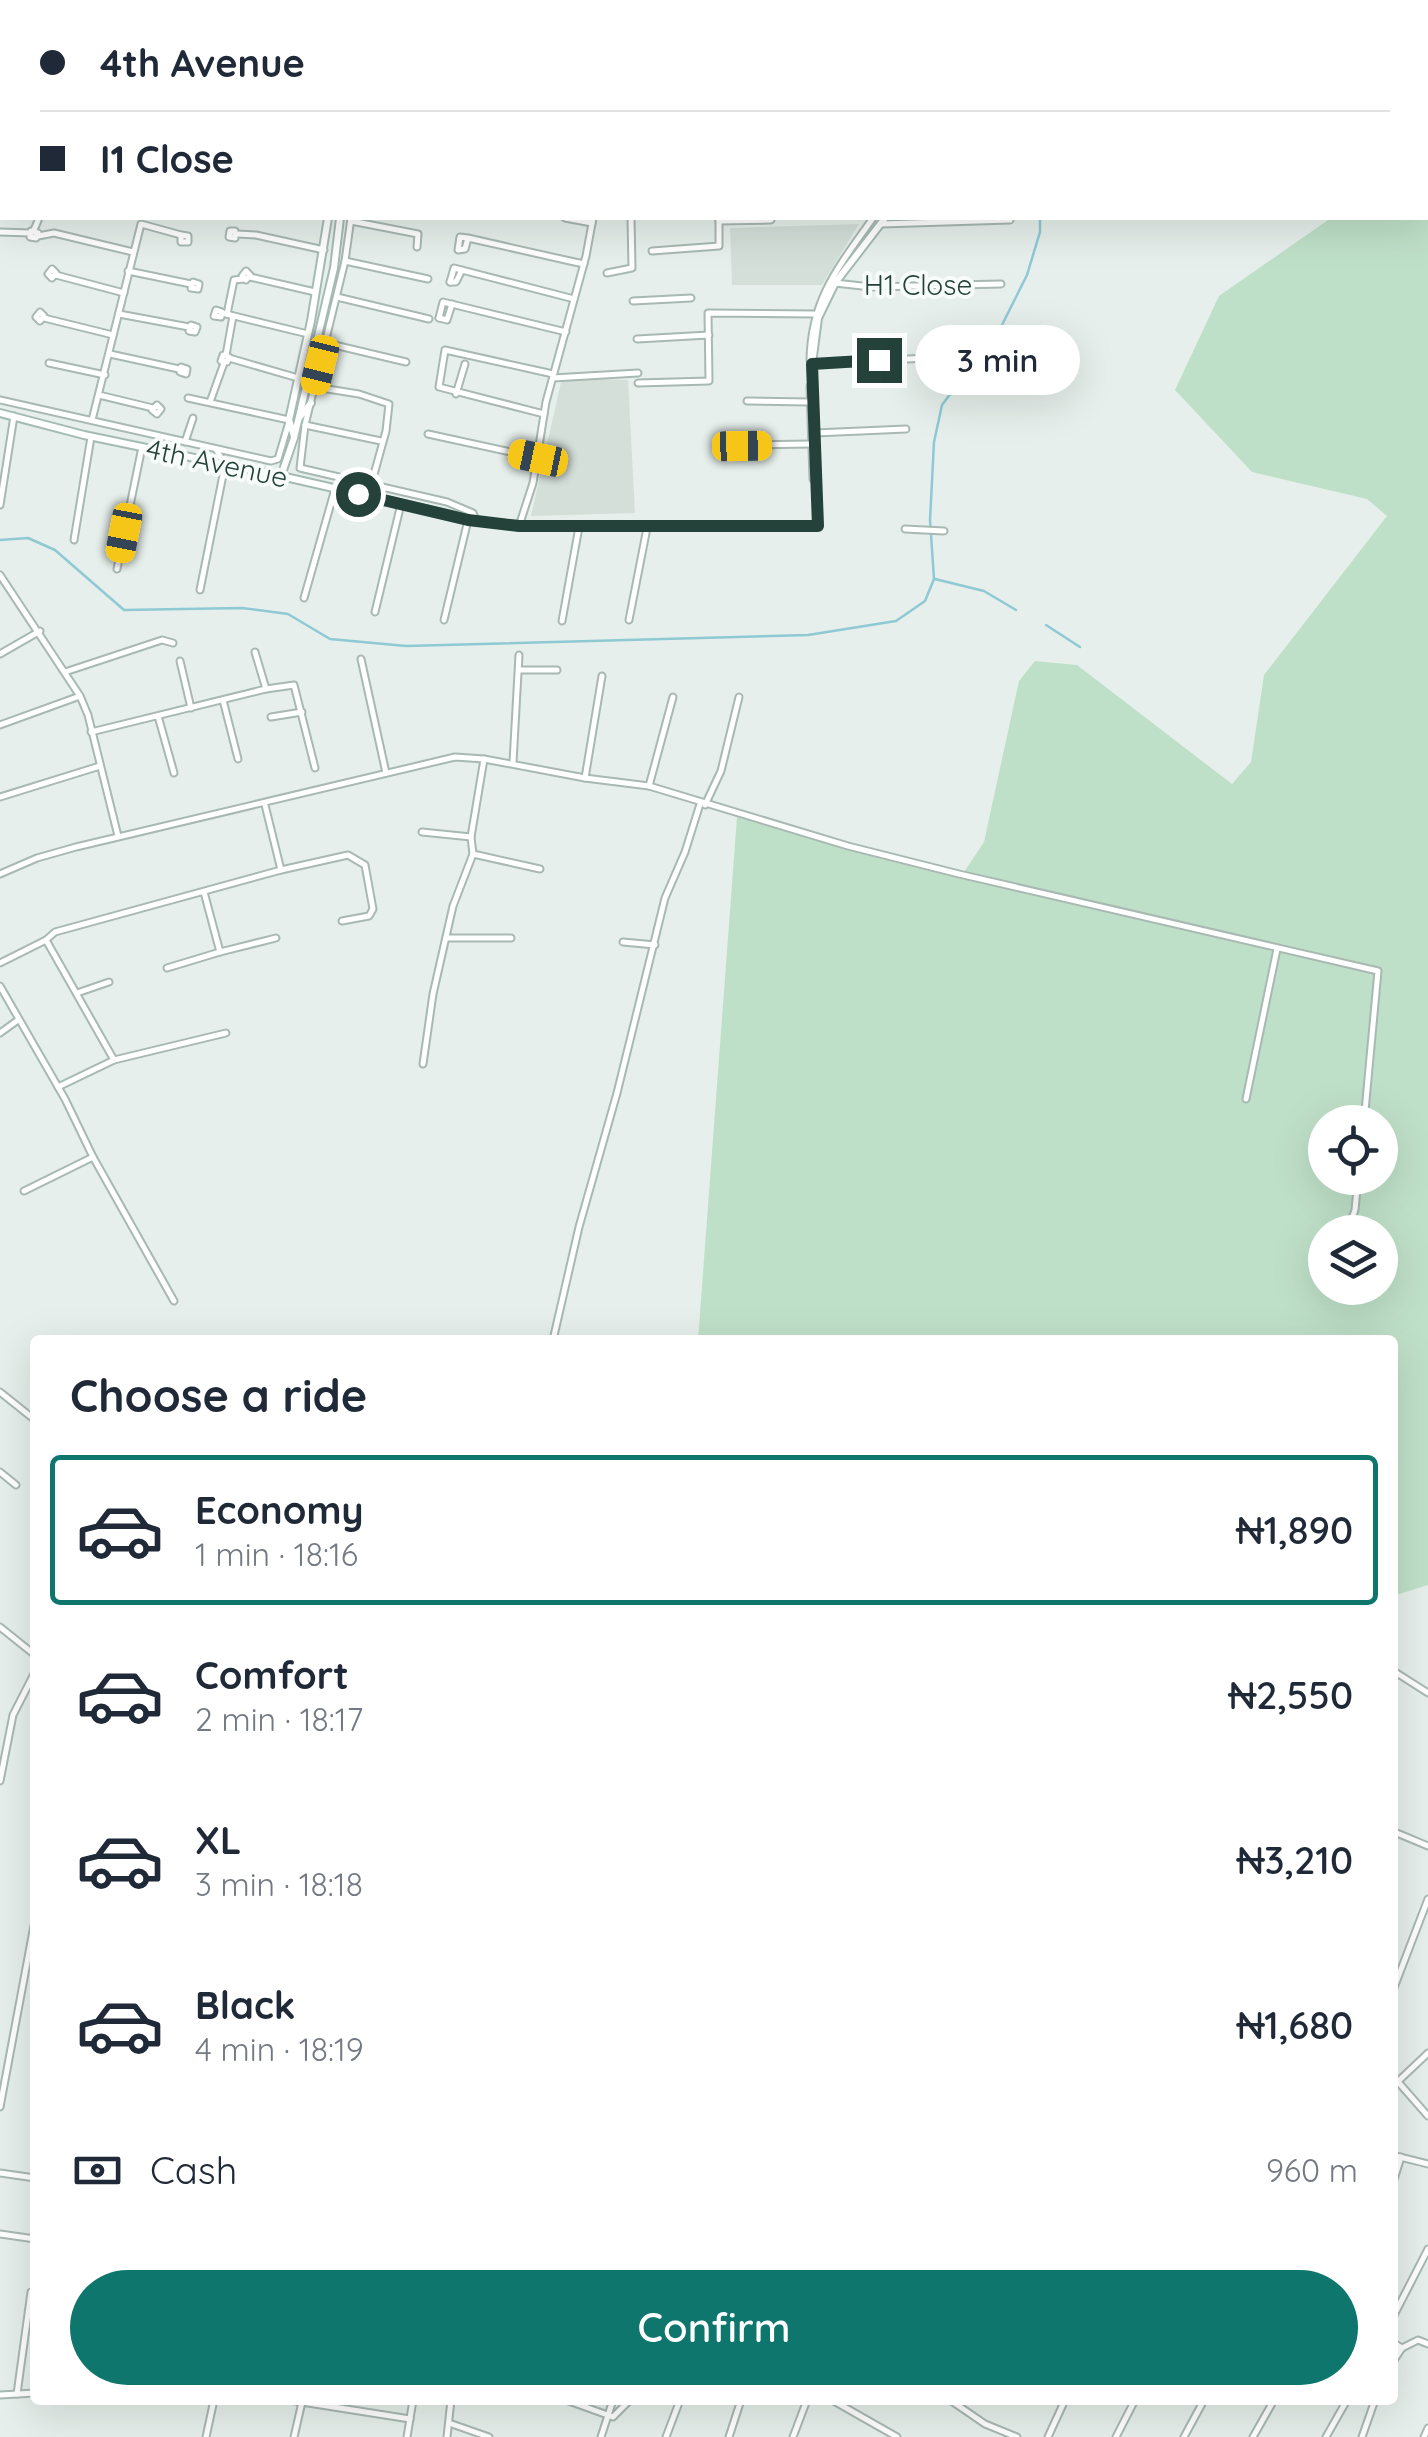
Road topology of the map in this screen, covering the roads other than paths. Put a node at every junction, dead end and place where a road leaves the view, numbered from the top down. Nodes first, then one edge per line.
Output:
1 (1176, 0) edge
2 (1218, 0) edge
3 (38, 220) edge
4 (328, 220) edge
5 (340, 220) edge
6 (351, 220) edge
7 (355, 220) edge
8 (592, 220) edge
9 (631, 220) edge
10 (719, 220) edge
11 (873, 220) edge
12 (1010, 220) dead end
13 (883, 221) edge
14 (0, 232) edge
15 (34, 233) junction
16 (237, 234) dead end
17 (181, 235) dead end
18 (468, 238) dead end
19 (416, 247) dead end
20 (324, 250) junction
21 (652, 251) dead end
22 (133, 252) junction
23 (345, 261) junction
24 (584, 264) junction
25 (462, 270) dead end
26 (128, 271) junction
27 (607, 273) dead end
28 (56, 274) dead end
29 (428, 279) dead end
30 (835, 283) junction
31 (191, 284) dead end
32 (1001, 284) dead end
33 (316, 292) junction
34 (124, 293) junction
35 (337, 298) junction
36 (692, 298) dead end
37 (574, 299) junction
38 (633, 300) dead end
39 (452, 304) dead end
40 (119, 314) junction
41 (228, 314) junction
42 (814, 314) junction
43 (44, 318) dead end
44 (429, 318) dead end
45 (189, 327) dead end
46 (566, 332) junction
47 (308, 334) junction
48 (113, 335) junction
49 (709, 336) junction
50 (637, 339) dead end
51 (326, 343) junction
52 (110, 354) junction
53 (946, 357) dead end
54 (226, 359) junction
55 (406, 362) dead end
56 (48, 363) dead end
57 (465, 364) dead end
58 (812, 364) junction
59 (179, 368) dead end
60 (638, 373) dead end
61 (104, 375) junction
62 (554, 376) junction
63 (298, 378) junction
64 (638, 383) dead end
65 (315, 387) junction
66 (456, 394) junction
67 (99, 396) junction
68 (188, 398) dead end
69 (0, 400) edge
70 (746, 401) dead end
71 (210, 402) junction
72 (810, 402) junction
73 (311, 403) joint
74 (153, 408) dead end
75 (0, 413) edge
76 (544, 414) junction
77 (14, 416) junction
78 (193, 418) dead end
79 (92, 420) junction
80 (289, 421) junction
81 (302, 422) junction
82 (906, 428) dead end
83 (428, 434) dead end
84 (816, 434) junction
85 (91, 437) junction
86 (294, 438) junction
87 (382, 441) junction
88 (186, 442) junction
89 (811, 444) junction
90 (742, 446) dead end
91 (142, 448) junction
92 (216, 449) junction
93 (538, 458) junction
94 (225, 465) junction
95 (281, 476) junction
96 (332, 477) junction
97 (360, 482) junction
98 (370, 484) junction
99 (2, 486) edge
100 (322, 486) junction
101 (814, 487) junction
102 (334, 489) junction
103 (358, 494) junction
104 (368, 496) junction
105 (401, 504) junction
106 (0, 505) edge
107 (472, 521) junction
108 (519, 526) junction
109 (579, 528) junction
110 (646, 528) junction
111 (905, 528) dead end
112 (944, 530) dead end
113 (74, 540) dead end
114 (117, 569) dead end
115 (0, 574) edge
116 (200, 590) dead end
117 (304, 598) dead end
118 (375, 612) dead end
119 (444, 620) dead end
120 (630, 620) dead end
121 (562, 621) dead end
122 (40, 631) junction
123 (173, 642) dead end
124 (255, 652) dead end
125 (0, 654) edge
126 (520, 655) dead end
127 (360, 659) dead end
128 (180, 662) dead end
129 (518, 670) junction
130 (557, 670) dead end
131 (65, 672) junction
132 (602, 676) dead end
133 (266, 689) junction
134 (80, 696) junction
135 (740, 696) dead end
136 (673, 697) dead end
137 (223, 700) junction
138 (192, 708) junction
139 (302, 712) junction
140 (158, 716) junction
141 (272, 718) dead end
142 (0, 725) edge
143 (91, 732) junction
144 (484, 758) junction
145 (238, 759) dead end
146 (513, 764) junction
147 (100, 766) junction
148 (315, 768) dead end
149 (386, 772) junction
150 (174, 773) dead end
151 (585, 778) junction
152 (649, 786) junction
153 (0, 797) edge
154 (702, 804) junction
155 (264, 805) junction
156 (422, 832) dead end
157 (118, 836) junction
158 (471, 837) junction
159 (473, 854) junction
160 (540, 869) dead end
161 (281, 870) junction
162 (0, 874) edge
163 (204, 892) junction
164 (342, 921) dead end
165 (276, 938) dead end
166 (446, 938) junction
167 (511, 938) dead end
168 (46, 940) junction
169 (624, 942) dead end
170 (655, 946) junction
171 (1277, 948) junction
172 (220, 952) junction
173 (0, 963) edge
174 (167, 968) dead end
175 (109, 982) dead end
176 (0, 986) edge
177 (77, 993) junction
178 (20, 1020) junction
179 (0, 1033) edge
180 (226, 1033) dead end
181 (114, 1060) junction
182 (422, 1064) dead end
183 (58, 1088) junction
184 (1246, 1099) dead end
185 (1366, 1105) edge
186 (93, 1156) junction
187 (24, 1191) dead end
188 (174, 1300) dead end
189 (554, 1335) edge
190 (0, 1392) edge
191 (30, 1416) edge
192 (0, 1472) edge
193 (16, 1485) dead end
194 (0, 1626) edge
195 (30, 1650) edge
196 (1398, 1674) edge
197 (30, 1682) edge
198 (1428, 1692) edge
199 (0, 1781) edge
200 (1398, 1835) edge
201 (1428, 1846) edge
202 (1428, 1900) edge
203 (30, 1947) edge
204 (1398, 1978) edge
205 (1428, 2054) edge
206 (1399, 2082) joint
207 (0, 2107) edge
208 (1428, 2116) edge
209 (1398, 2155) edge
210 (1401, 2156) junction
211 (1428, 2164) edge
212 (1398, 2166) edge
213 (0, 2173) edge
214 (30, 2177) edge
215 (0, 2234) edge
216 (30, 2238) edge
217 (1428, 2249) edge
218 (30, 2299) edge
219 (1398, 2307) edge
220 (1428, 2344) edge
221 (1398, 2346) edge
222 (1402, 2348) junction
223 (1398, 2354) edge
224 (30, 2393) edge
225 (17, 2394) junction
226 (0, 2395) edge
227 (213, 2405) edge
228 (301, 2405) edge
229 (321, 2405) edge
230 (412, 2405) edge
231 (451, 2405) edge
232 (579, 2405) edge
233 (611, 2405) edge
234 (626, 2405) edge
235 (678, 2405) edge
236 (739, 2405) edge
237 (805, 2405) edge
238 (841, 2405) edge
239 (957, 2405) edge
240 (1063, 2405) edge
241 (1132, 2405) edge
242 (1201, 2405) edge
243 (1271, 2405) edge
244 (1344, 2405) edge
245 (1373, 2405) edge
246 (608, 2416) junction
247 (410, 2419) junction
248 (449, 2423) junction
249 (1428, 2428) edge
250 (206, 2437) edge
251 (294, 2437) edge
252 (407, 2437) edge
253 (448, 2437) edge
254 (490, 2437) edge
255 (601, 2437) edge
256 (666, 2437) edge
257 (730, 2437) edge
258 (793, 2437) edge
259 (897, 2437) edge
260 (1017, 2437) edge
261 (1048, 2437) edge
262 (1116, 2437) edge
263 (1184, 2437) edge
264 (1254, 2437) edge
265 (1326, 2437) edge
266 (1362, 2437) edge
267 (1424, 2437) edge

1 - 2 street
3 - 15 street
4 - 20 main road
5 - 81 main road
6 - 23 street
7 - 19 street
8 - 24 street
9 - 27 street
10 - 21 street
11 - 42 street
12 - 13 street
13 - 30 main road
14 - 15 street
15 - 22 street
16 - 20 street
17 - 22 street
18 - 24 street
20 - 33 main road
22 - 26 street
23 - 29 street
23 - 35 street
24 - 37 street
25 - 37 street
26 - 31 street
26 - 34 street
28 - 34 street
30 - 32 street, H1 Close
30 - 58 main road
33 - 41 street
33 - 47 main road
34 - 40 street
35 - 44 street
35 - 51 street
36 - 38 street
37 - 46 street
39 - 46 street
40 - 45 street
40 - 48 street
41 - 47 street
41 - 54 street
42 - 49 street
42 - 72 street
43 - 48 street
46 - 62 street
47 - 63 main road
48 - 52 street
49 - 50 street
49 - 64 street
51 - 55 street
51 - 65 street
52 - 59 street
52 - 61 street
53 - 58 street
54 - 63 street
54 - 71 street
56 - 61 street
57 - 66 street
58 - 84 main road
60 - 62 street
61 - 67 street
62 - 66 street
62 - 76 street
63 - 80 main road
65 - 73 street
65 - 87 street
66 - 76 street
67 - 74 street
67 - 79 street
68 - 71 street
69 - 79 street
70 - 72 street
71 - 80 street
72 - 89 street
73 - 81 main road
75 - 77 main road, 4th Avenue
76 - 93 street
77 - 85 main road, 4th Avenue
77 - 99 street
78 - 88 street
79 - 88 street
80 - 86 main road
80 - 92 street
81 - 86 main road
81 - 87 street
81 - 96 street
82 - 84 street
83 - 93 street
84 - 101 main road
85 - 91 main road, 4th Avenue
85 - 113 street
86 - 95 main road
87 - 98 street
88 - 92 street
89 - 90 street
89 - 101 street
91 - 94 main road, 4th Avenue
91 - 114 street
92 - 94 street
93 - 108 street
94 - 95 main road, 4th Avenue
94 - 116 street
95 - 100 main road, 4th Avenue
96 - 97 street
96 - 100 street
97 - 98 street
97 - 103 street
98 - 104 street
98 - 107 street
99 - 106 street
100 - 102 main road, 4th Avenue
101 - 110 main road, 4th Avenue
102 - 103 main road, 4th Avenue
102 - 117 street
103 - 104 main road, 4th Avenue
104 - 105 main road, 4th Avenue
105 - 107 main road, 4th Avenue
105 - 118 street
107 - 108 main road, 4th Avenue
107 - 119 street
108 - 109 main road, 4th Avenue
109 - 110 main road, 4th Avenue
109 - 121 street
110 - 120 street
111 - 112 street
115 - 122 street
122 - 125 street
122 - 131 street
123 - 131 street
124 - 133 street
126 - 129 street
127 - 149 street
128 - 138 street
129 - 130 street
129 - 146 street
131 - 134 street
132 - 151 street
133 - 137 street
133 - 139 street
134 - 142 street
134 - 143 street
135 - 154 street
136 - 152 street
137 - 138 street
137 - 145 street
138 - 140 street
139 - 141 street
139 - 148 street
140 - 143 street
140 - 150 street
143 - 147 street
144 - 146 street
144 - 149 street
144 - 158 street
146 - 151 street
147 - 153 street
147 - 157 street
149 - 155 street
151 - 152 street
152 - 154 street
154 - 170 street
154 - 171 street
155 - 157 street
155 - 161 street
156 - 158 street
157 - 162 street
158 - 159 street
159 - 160 street
159 - 166 street
161 - 163 street
161 - 164 street
163 - 168 street
163 - 172 street
165 - 172 street
166 - 167 street
166 - 182 street
168 - 173 street
168 - 177 street
169 - 170 street
170 - 189 street
171 - 184 street
171 - 185 street
172 - 174 street
175 - 177 street
176 - 178 street
177 - 181 street
178 - 179 street
178 - 183 street
180 - 181 street
181 - 183 street
183 - 186 street
186 - 187 street
186 - 188 street
190 - 191 street
192 - 193 street
194 - 195 street
196 - 198 street
197 - 199 street
200 - 201 street
202 - 204 street
203 - 207 street
205 - 206 street
206 - 208 street
209 - 210 street
210 - 211 street
210 - 212 street
213 - 214 street
215 - 216 street
217 - 219 street
218 - 225 street
220 - 222 street
221 - 222 street
222 - 223 street
224 - 225 street
225 - 226 street
227 - 250 street
228 - 251 street
229 - 247 street
230 - 247 street
231 - 248 street
232 - 246 street
233 - 246 street
234 - 246 street
235 - 256 street
236 - 257 street
237 - 258 street
238 - 259 street
239 - 260 street
240 - 261 street
241 - 262 street
242 - 263 street
243 - 264 street
244 - 265 street
245 - 266 street
246 - 255 street
247 - 252 street
248 - 253 street
248 - 254 street
249 - 267 street

